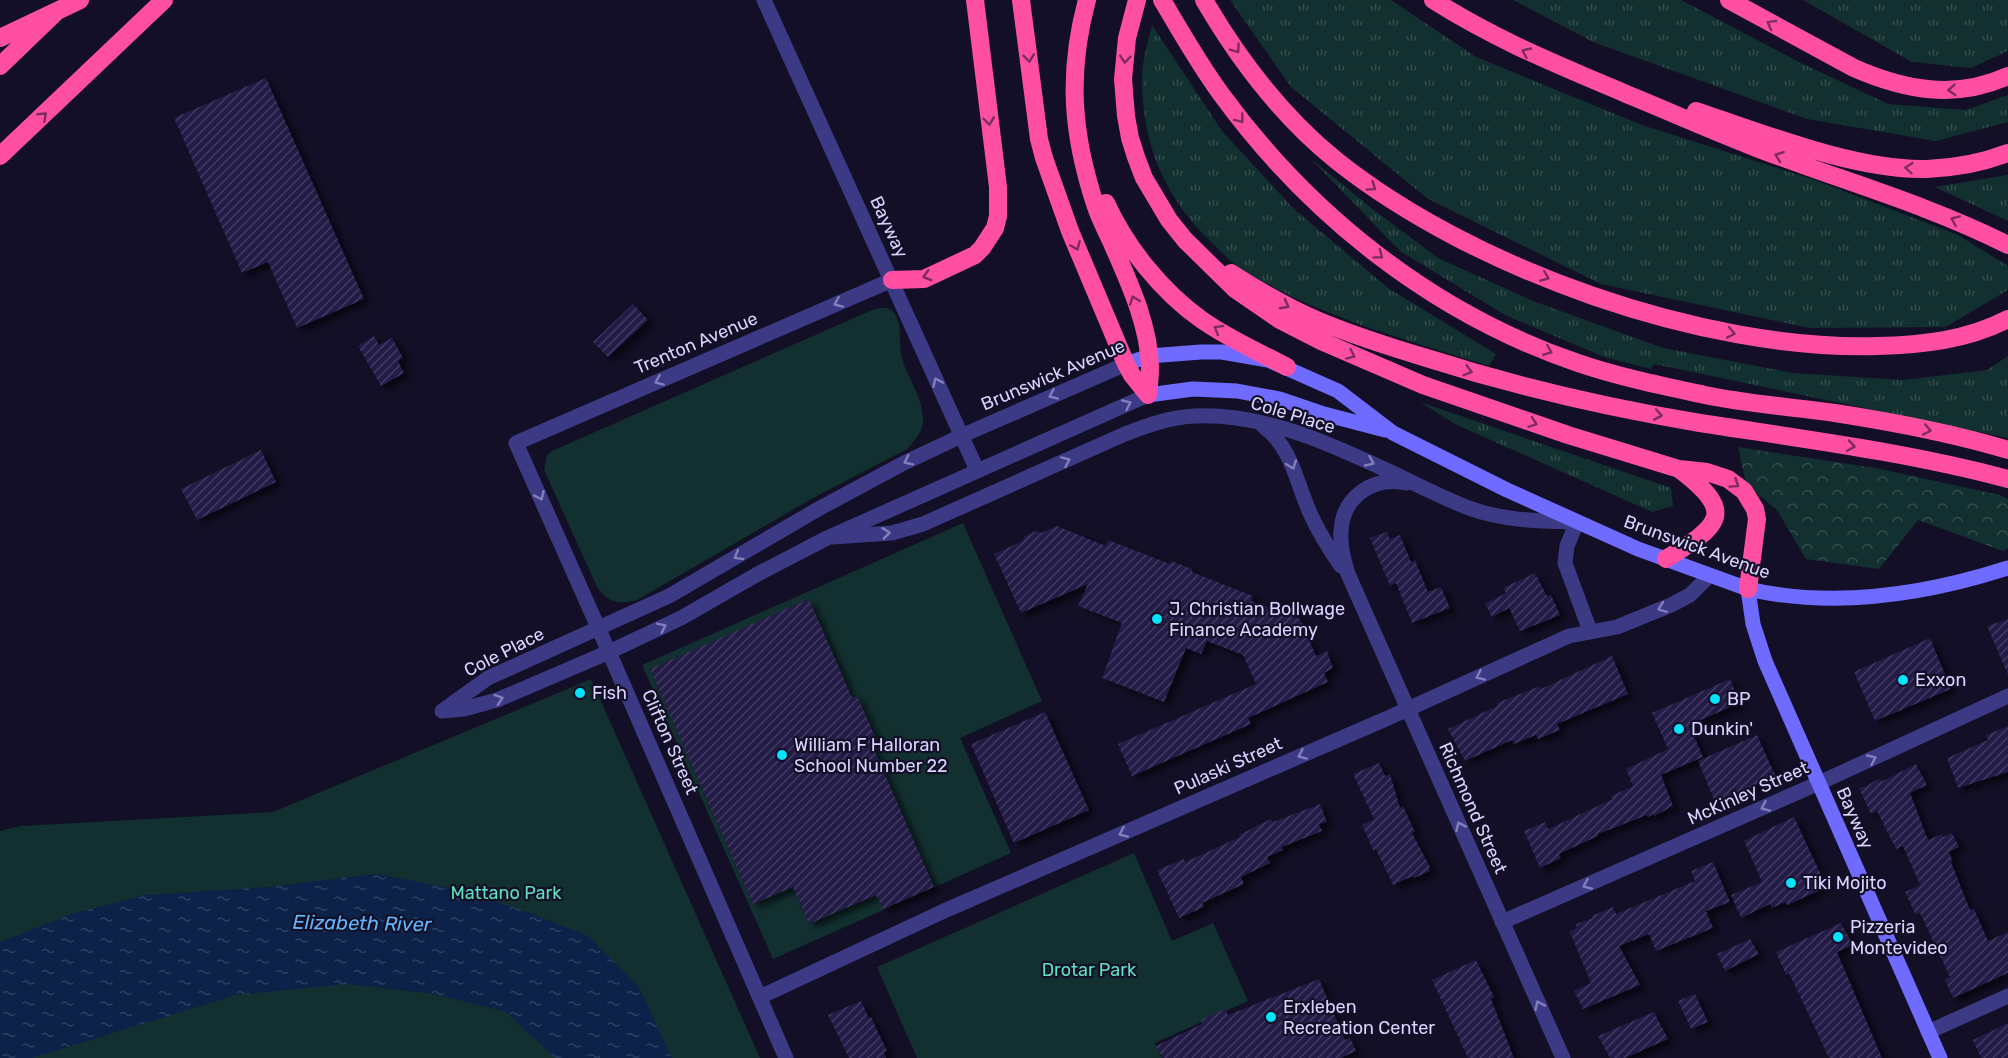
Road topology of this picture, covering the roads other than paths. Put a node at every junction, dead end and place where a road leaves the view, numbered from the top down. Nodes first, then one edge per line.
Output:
1 (69, 0) edge
2 (80, 0) edge
3 (164, 0) edge
4 (764, 0) edge
5 (975, 0) edge
6 (1022, 0) edge
7 (1087, 0) edge
8 (1162, 0) edge
9 (1204, 0) edge
10 (1433, 0) edge
11 (1729, 0) edge
12 (1137, 1) edge
13 (0, 38) edge
14 (0, 66) edge
15 (1580, 74) junction
16 (2008, 76) edge
17 (2008, 153) edge
18 (0, 156) edge
19 (1084, 162) junction
20 (2008, 245) edge
21 (1199, 254) junction
22 (892, 279) junction
23 (2008, 319) edge
24 (1149, 356) junction
25 (1126, 364) junction
26 (1287, 367) junction
27 (1148, 395) junction
28 (1256, 421) junction
29 (1393, 432) junction
30 (961, 436) junction
31 (516, 443) joint
32 (2008, 450) edge
33 (1679, 469) junction
34 (977, 470) junction
35 (2008, 479) edge
36 (1421, 486) junction
37 (1577, 522) junction
38 (827, 538) junction
39 (1666, 559) junction
40 (2008, 567) edge
41 (1348, 574) junction
42 (1709, 576) junction
43 (1748, 589) junction
44 (599, 629) junction
45 (1590, 631) junction
46 (609, 652) junction
47 (2008, 696) edge
48 (1408, 708) junction
49 (1819, 783) junction
50 (1502, 922) junction
51 (2008, 996) edge
52 (760, 997) junction
53 (1928, 1032) junction
54 (786, 1058) edge
55 (1563, 1058) edge
56 (1940, 1058) edge

1 - 14 highway
2 - 13 highway, bridge
18 -> 3 highway
4 - 22 street, Bayway
5 -> 22 highway
6 -> 25 highway
7 - 19 highway
8 -> 32 highway
9 -> 23 highway
15 -> 10 highway
16 -> 11 highway
12 -> 21 highway
17 -> 15 highway
20 -> 15 highway
24 -> 19 highway
26 -> 19 highway
21 -> 33 highway
21 -> 35 highway
30 -> 22 street, Bayway
22 -> 31 street, Trenton Avenue
24 - 25 main road, Brunswick Avenue
24 - 26 main road, Brunswick Avenue
24 - 27 highway
25 - 27 highway
25 -> 30 street, Brunswick Avenue
26 - 29 main road, Brunswick Avenue
27 - 29 main road, Brunswick Avenue
34 -> 27 street, Brunswick Avenue
28 -> 36 street, Cole Place
38 -> 28 street, Cole Place
28 -> 41 street, Richmond Street
29 - 37 main road, Brunswick Avenue
30 - 34 street, Bayway
30 -> 44 street, Cole Place
31 -> 44 street, Clifton Street
33 - 39 highway
33 -> 43 highway
34 - 38 street, Cole Place
36 - 37 street, Cole Place
36 - 41 street, Richmond Street
37 - 39 main road, Brunswick Avenue
37 - 45 street
46 -> 38 street, Cole Place
39 - 42 main road, Brunswick Avenue
40 - 43 main road, Brunswick Avenue
41 - 48 street, Richmond Street
42 - 43 main road, Brunswick Avenue
42 -> 45 street, Pulaski Street
43 - 49 main road, Bayway
44 - 46 street, Clifton Street
44 -> 46 street, Cole Place
45 -> 48 street, Pulaski Street
46 - 52 street, Clifton Street
49 -> 47 street, McKinley Street
50 -> 48 street, Richmond Street
48 -> 52 street, Pulaski Street
49 -> 50 street, McKinley Street
49 - 53 main road, Bayway
55 -> 50 street, Richmond Street
51 - 53 street
52 - 54 street, Clifton Street
53 - 56 main road, Bayway

